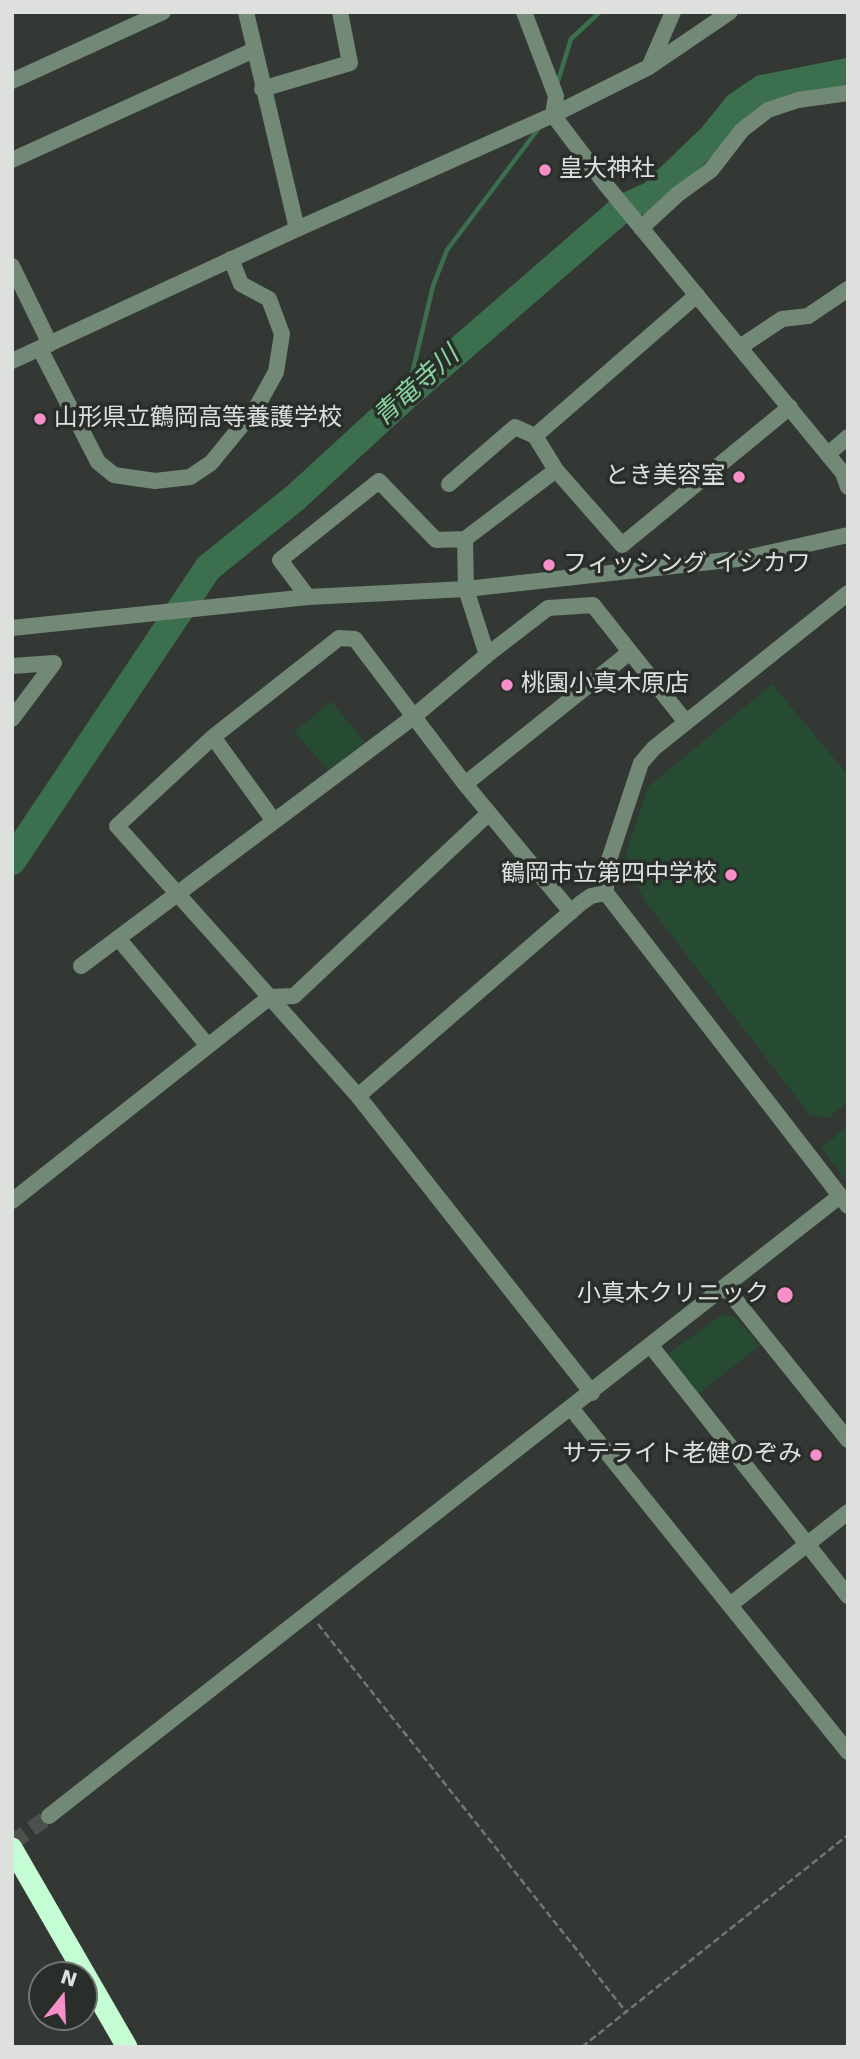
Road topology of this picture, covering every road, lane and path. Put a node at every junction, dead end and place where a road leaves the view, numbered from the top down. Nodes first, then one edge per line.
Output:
1 (163, 12) edge
2 (246, 12) edge
3 (340, 12) edge
4 (523, 12) edge
5 (673, 12) edge
6 (730, 12) edge
7 (254, 50) junction
8 (649, 67) junction
9 (12, 81) edge
10 (262, 89) junction
11 (848, 93) edge
12 (552, 115) junction
13 (12, 160) edge
14 (641, 228) junction
15 (297, 229) junction
16 (231, 259) junction
17 (12, 266) edge
18 (848, 289) edge
19 (697, 295) junction
20 (45, 346) junction
21 (740, 347) junction
22 (12, 361) edge
23 (790, 407) junction
24 (535, 436) junction
25 (848, 437) edge
26 (828, 454) junction
27 (556, 470) junction
28 (449, 484) dead end
29 (848, 487) edge
30 (848, 535) edge
31 (464, 540) junction
32 (466, 589) junction
33 (848, 593) edge
34 (308, 597) junction
35 (12, 628) edge
36 (630, 652) junction
37 (487, 654) junction
38 (12, 666) edge
39 (412, 718) junction
40 (12, 719) edge
41 (685, 721) junction
42 (213, 737) junction
43 (465, 784) junction
44 (488, 814) junction
45 (274, 821) junction
46 (179, 892) junction
47 (606, 892) junction
48 (570, 912) junction
49 (118, 938) junction
50 (81, 965) dead end
51 (270, 997) junction
52 (208, 1046) junction
53 (358, 1096) junction
54 (12, 1201) edge
55 (844, 1201) edge
56 (725, 1287) junction
57 (651, 1346) junction
58 (592, 1393) junction
59 (571, 1408) junction
60 (848, 1440) edge
61 (848, 1512) edge
62 (807, 1544) junction
63 (848, 1596) edge
64 (730, 1605) junction
65 (308, 1612) junction
66 (848, 1752) edge
67 (48, 1816) tunnel mouth
68 (848, 1835) edge
69 (12, 1848) edge
70 (626, 2013) junction
71 (127, 2047) edge
72 (582, 2047) edge

1 - 9 street
2 - 7 street
3 - 10 street
4 - 12 street
5 - 8 street
6 - 8 street
7 - 10 street
7 - 13 street
8 - 12 street
10 - 15 street
11 - 14 street
12 - 14 street
12 - 15 street
14 - 19 street
15 - 16 street
16 - 20 street
16 - 20 street
17 - 20 street
18 - 21 street
19 - 21 street
19 - 24 street
20 - 22 street
21 - 23 street
23 - 26 street
23 - 27 street
24 - 27 street
24 - 28 street
25 - 26 street
26 - 29 street
27 - 31 street
30 - 32 street
31 - 32 street
31 - 34 street
32 - 34 street
32 - 37 street
33 - 41 street
34 - 35 street
36 - 37 street
36 - 41 street
36 - 43 street
37 - 39 street
38 - 40 street
39 - 42 street
39 - 43 street
39 - 45 street
41 - 47 street
42 - 45 street
42 - 46 street
43 - 44 street
44 - 48 street
44 - 51 street
45 - 46 street
46 - 49 street
46 - 51 street
47 - 48 street
47 - 55 street
48 - 53 street
49 - 50 street
49 - 52 street
51 - 52 street
51 - 53 street
52 - 54 street
53 - 58 street
55 - 56 street
56 - 57 street
56 - 60 street
57 - 58 street
57 - 62 street
58 - 59 street
59 - 64 street
59 - 65 street
61 - 62 street
62 - 63 street
62 - 64 street
64 - 66 street
65 - 67 street
65 - 70 path
68 - 70 path
69 - 71 highway
70 - 72 path

